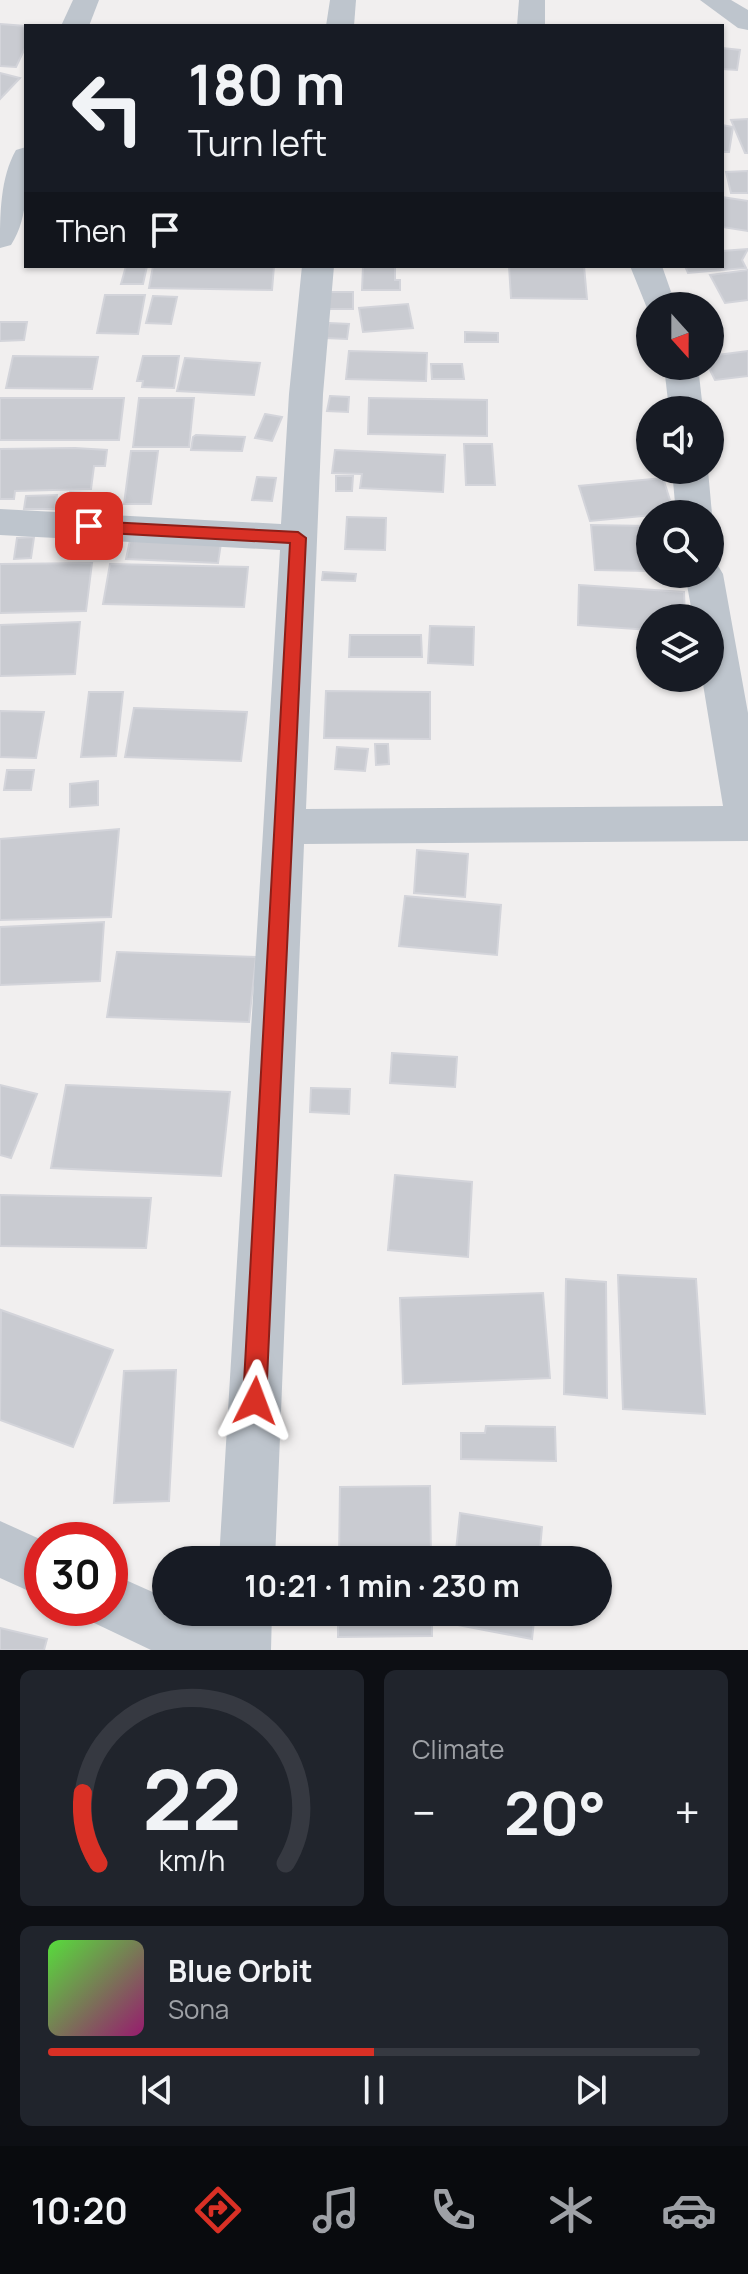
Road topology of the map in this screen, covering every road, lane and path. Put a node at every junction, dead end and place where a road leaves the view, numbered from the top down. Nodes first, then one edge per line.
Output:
1 (86, 0) edge
2 (343, 0) edge
3 (532, 0) edge
4 (713, 0) edge
5 (744, 19) edge
6 (76, 24) edge
7 (340, 24) edge
8 (531, 24) edge
9 (724, 36) edge
10 (24, 162) edge
11 (0, 238) edge
12 (318, 268) edge
13 (647, 268) edge
14 (655, 292) edge
15 (0, 522) edge
16 (298, 538) junction
17 (706, 588) edge
18 (748, 823) edge
19 (283, 827) junction
20 (248, 1546) edge
21 (0, 1549) edge
22 (24, 1560) edge
23 (128, 1609) edge
24 (243, 1626) edge
25 (214, 1650) edge
26 (242, 1650) edge

1 - 6 street
2 - 7 street
3 - 8 street
4 - 5 street
5 - 9 street
10 - 11 street
12 - 16 street
13 - 14 street
15 - 16 street
16 - 19 street
17 - 18 street
18 - 19 street
19 - 20 street
21 - 22 street
23 - 25 street
24 - 26 street

